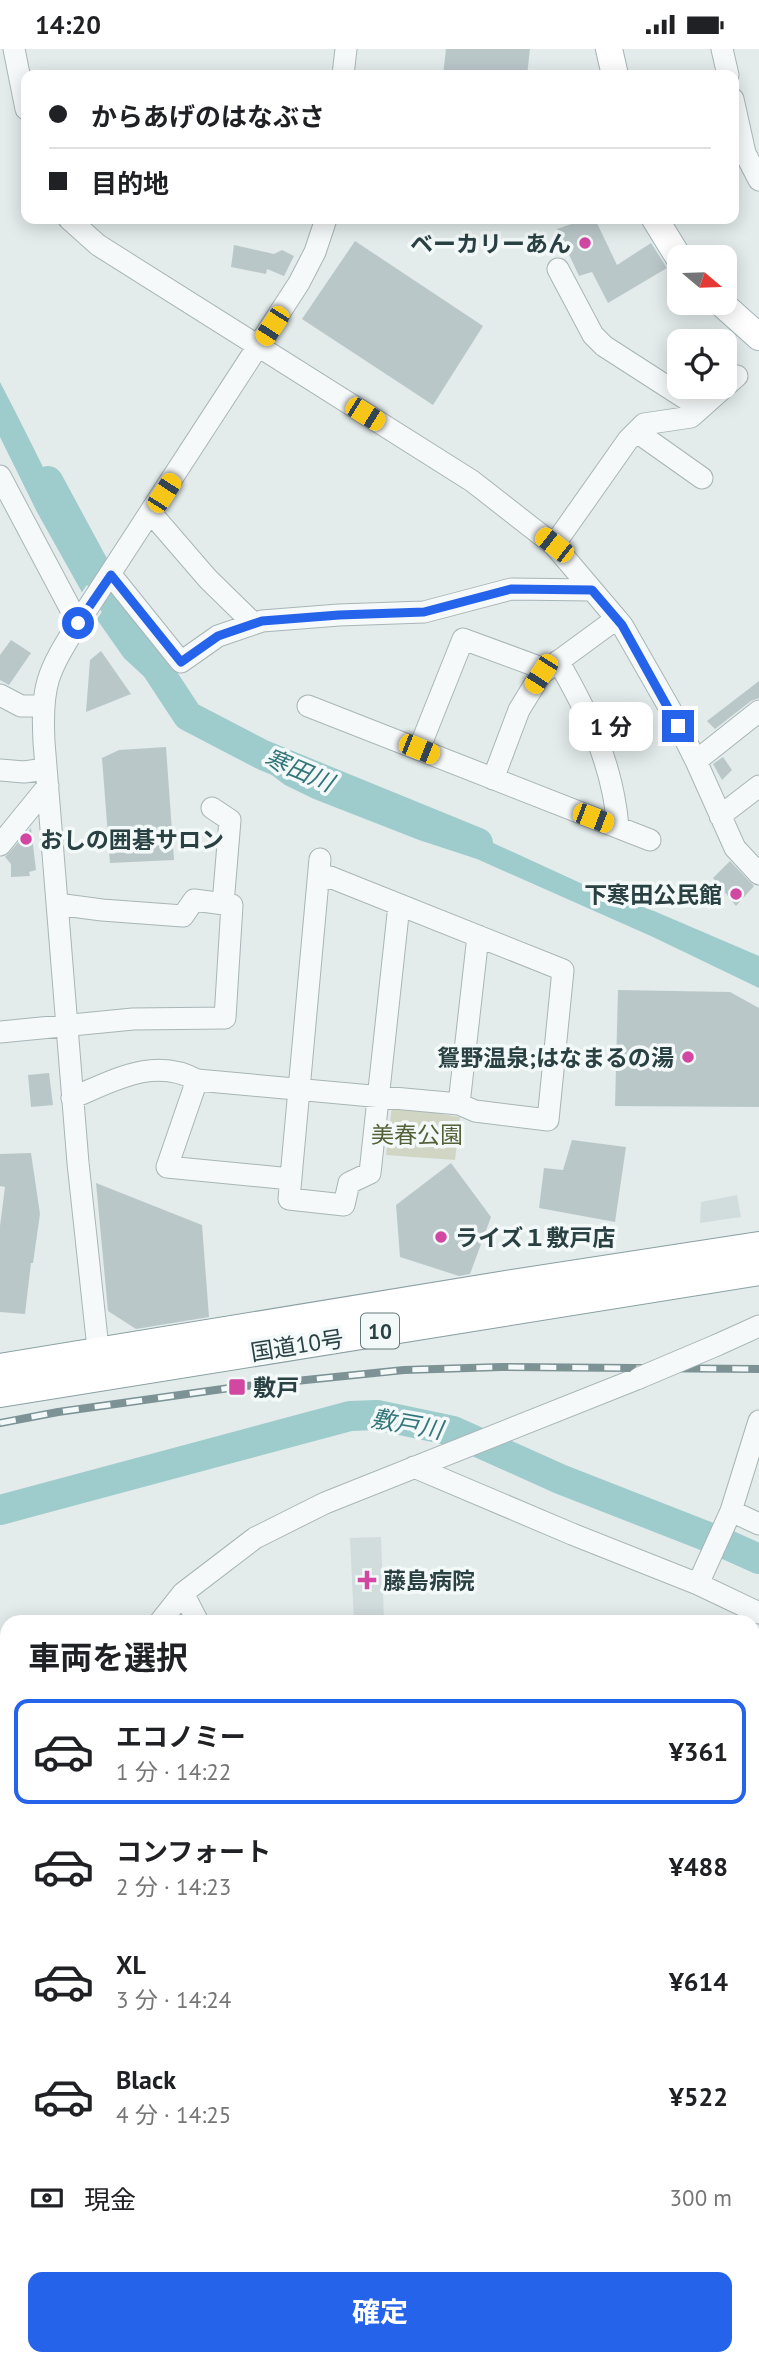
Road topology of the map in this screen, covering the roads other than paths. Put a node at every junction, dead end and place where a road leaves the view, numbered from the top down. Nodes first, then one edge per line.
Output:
1 (14, 49) edge
2 (346, 49) edge
3 (609, 49) edge
4 (722, 49) edge
5 (344, 70) edge
6 (614, 70) edge
7 (727, 70) edge
8 (21, 84) edge
9 (739, 126) edge
10 (759, 180) edge
11 (75, 224) edge
12 (325, 224) edge
13 (658, 224) edge
14 (671, 245) edge
15 (558, 269) dead end
16 (734, 315) edge
17 (759, 337) edge
18 (258, 348) junction
19 (667, 387) edge
20 (686, 399) edge
21 (702, 399) edge
22 (711, 399) edge
23 (637, 432) junction
24 (0, 476) edge
25 (702, 478) dead end
26 (150, 513) junction
27 (554, 545) junction
28 (111, 575) junction
29 (592, 590) junction
30 (81, 619) junction
31 (616, 619) junction
32 (254, 624) junction
33 (552, 665) junction
34 (0, 695) edge
35 (43, 706) junction
36 (308, 706) dead end
37 (759, 711) edge
38 (419, 749) junction
39 (696, 761) junction
40 (0, 770) edge
41 (47, 778) junction
42 (493, 779) junction
43 (759, 786) edge
44 (212, 808) dead end
45 (720, 816) junction
46 (618, 827) junction
47 (650, 840) dead end
48 (0, 845) edge
49 (320, 859) dead end
50 (758, 872) edge
51 (318, 882) junction
52 (57, 904) junction
53 (223, 904) junction
54 (399, 905) junction
55 (478, 936) junction
56 (66, 1026) junction
57 (0, 1032) edge
58 (197, 1080) junction
59 (299, 1089) junction
60 (378, 1097) junction
61 (72, 1098) junction
62 (459, 1104) junction
63 (291, 1179) junction
64 (759, 1247) edge
65 (759, 1270) edge
66 (759, 1327) edge
67 (100, 1364) junction
68 (0, 1369) edge
69 (0, 1392) edge
70 (759, 1421) edge
71 (414, 1467) junction
72 (728, 1519) junction
73 (759, 1524) edge
74 (701, 1577) junction
75 (183, 1593) junction
76 (759, 1613) edge
77 (166, 1615) edge
78 (194, 1615) edge

1 - 8 street
2 - 5 street
3 - 6 main road
4 - 7 street
9 - 10 street
11 - 18 street
12 - 18 street
13 - 14 main road
15 - 19 street
16 - 17 main road
18 - 26 street
18 - 27 street
20 - 21 street
22 - 23 street
23 - 25 street
23 - 27 street
24 - 30 street
26 - 28 street
26 - 32 street
27 - 29 street
28 - 30 street
28 - 32 street
29 - 31 street
29 - 32 street
30 - 35 street
31 - 33 street
31 - 39 street
33 - 38 street
33 - 42 street
33 - 46 street
34 - 35 street
35 - 41 street
36 - 38 street
37 - 39 street
38 - 42 street
39 - 45 street
40 - 41 street
41 - 48 street
41 - 52 street
42 - 46 street
43 - 45 street
44 - 53 street
45 - 50 street
46 - 47 street
49 - 51 street
51 - 54 street
51 - 59 street
52 - 53 street
52 - 56 street
53 - 56 street
54 - 55 street
54 - 60 street
55 - 62 street
55 - 62 street
56 - 57 street
56 - 61 street
58 - 59 street
58 - 61 street
58 - 63 street
59 - 60 street
59 - 63 street
60 - 62 street
60 - 63 street
61 - 67 street
64 - 67 highway, 国道10号 / 10
65 - 67 highway, 国道10号 / 10
66 - 71 street, bridge
67 - 68 highway, 国道10号 / 10
67 - 69 highway, 国道10号 / 10
70 - 72 street
71 - 74 street
71 - 75 street
72 - 73 street
72 - 74 street
74 - 76 street
75 - 77 street
75 - 78 street

